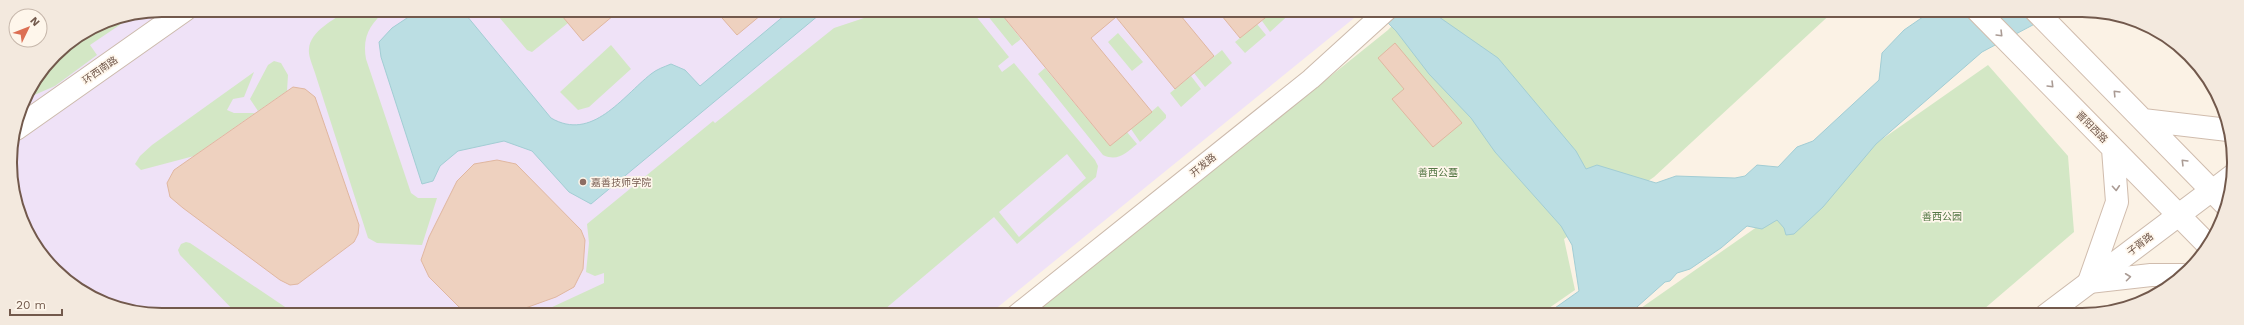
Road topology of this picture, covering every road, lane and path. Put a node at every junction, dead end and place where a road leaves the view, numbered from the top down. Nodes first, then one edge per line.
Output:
1 (175, 17) edge
2 (1379, 17) edge
3 (1984, 17) edge
4 (2042, 17) edge
5 (2144, 120) junction
6 (22, 125) edge
7 (2223, 129) edge
8 (2113, 149) junction
9 (2225, 186) edge
10 (2218, 197) edge
11 (2178, 215) junction
12 (2204, 241) edge
13 (2174, 275) edge
14 (2089, 282) junction
15 (1025, 308) edge
16 (2055, 308) edge

1 - 6 main road, 环西南路
2 - 15 street, 开发路
3 -> 8 main road, 晋阳西路
5 -> 4 main road
5 - 7 main road
10 -> 5 main road
8 - 11 main road, 晋阳西路
8 -> 14 main road
9 - 10 street, 子胥路
10 - 11 main road, 子胥路
11 - 12 main road, 晋阳西路
11 - 14 main road, 子胥路
14 -> 13 main road
14 - 16 main road, 子胥路

